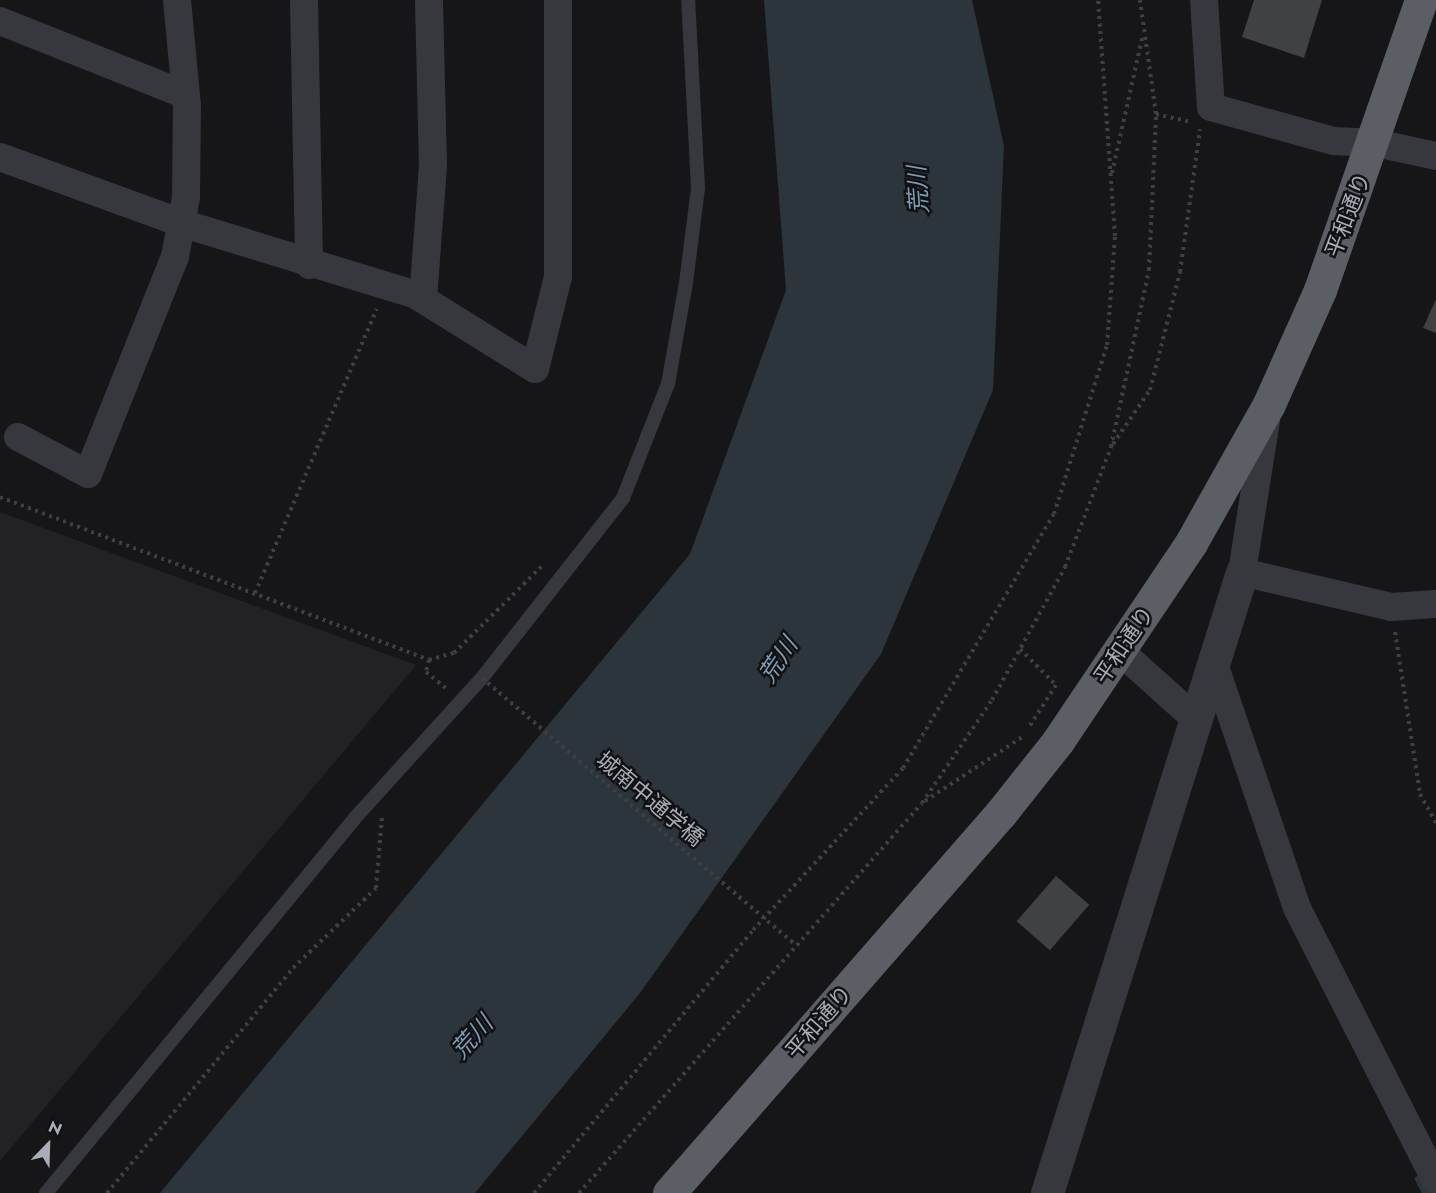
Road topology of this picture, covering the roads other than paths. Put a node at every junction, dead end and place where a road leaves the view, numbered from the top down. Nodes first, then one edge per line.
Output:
1 (177, 0) edge
2 (304, 0) edge
3 (429, 0) edge
4 (558, 0) edge
5 (688, 0) edge
6 (1204, 0) edge
7 (1421, 0) edge
8 (0, 21) edge
9 (186, 95) junction
10 (1376, 143) junction
11 (1436, 156) edge
12 (0, 157) edge
13 (181, 223) junction
14 (309, 265) junction
15 (423, 299) junction
16 (1269, 404) junction
17 (18, 437) dead end
18 (1242, 572) junction
19 (1436, 604) edge
20 (1121, 652) junction
21 (1214, 664) junction
22 (1198, 721) junction
23 (1436, 1181) edge
24 (46, 1193) edge
25 (669, 1193) edge
26 (1047, 1193) edge

1 - 9 street
2 - 14 street
3 - 15 street
4 - 15 street
5 - 24 lane
6 - 10 street
7 - 10 highway, 平和通り
8 - 9 street
9 - 13 street
10 - 11 street
10 - 16 highway, 平和通り
12 - 13 street
13 - 14 street
13 - 17 street
14 - 15 street
16 - 18 street
16 - 20 highway, 平和通り
18 - 19 street
18 - 21 street
20 - 22 street
20 - 25 highway, 平和通り
21 - 22 street
21 - 23 street
22 - 26 street

